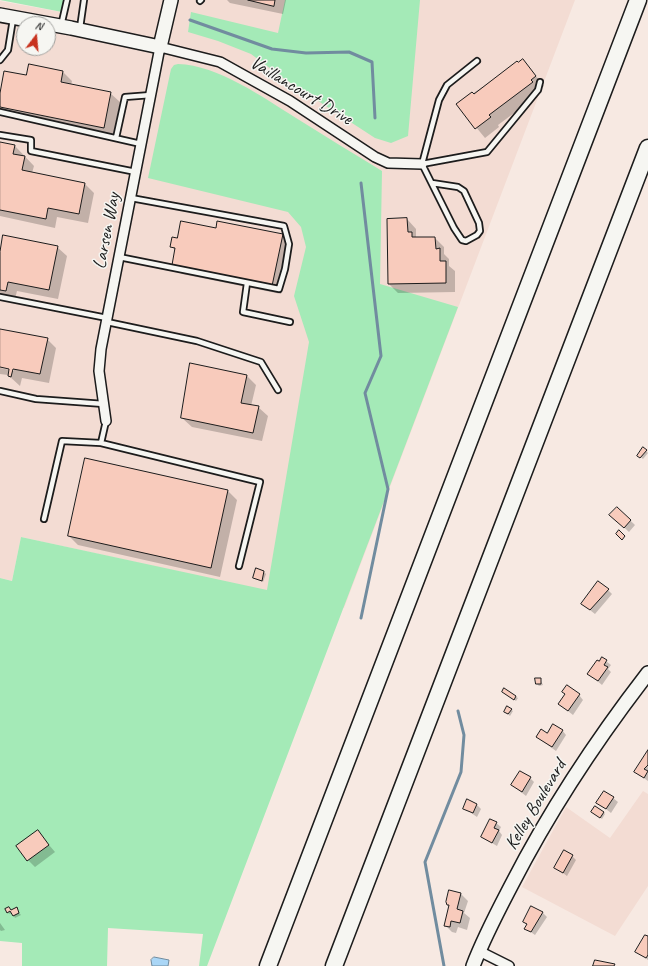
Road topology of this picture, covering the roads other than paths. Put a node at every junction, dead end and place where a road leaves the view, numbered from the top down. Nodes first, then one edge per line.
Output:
1 (67, 0) edge
2 (84, 0) edge
3 (171, 0) edge
4 (638, 0) edge
5 (0, 16) edge
6 (14, 17) junction
7 (61, 26) junction
8 (80, 30) junction
9 (160, 48) junction
10 (0, 60) edge
11 (477, 61) dead end
12 (540, 82) dead end
13 (151, 95) junction
14 (0, 112) edge
15 (0, 135) edge
16 (116, 138) junction
17 (141, 144) junction
18 (648, 148) edge
19 (422, 164) junction
20 (136, 172) junction
21 (432, 183) junction
22 (131, 198) junction
23 (119, 258) junction
24 (247, 283) junction
25 (0, 297) edge
26 (107, 320) junction
27 (290, 322) dead end
28 (278, 390) dead end
29 (0, 391) edge
30 (104, 404) junction
31 (106, 421) joint
32 (101, 443) junction
33 (44, 519) dead end
34 (239, 566) dead end
35 (648, 673) edge
36 (479, 952) junction
37 (268, 966) edge
38 (334, 966) edge
39 (473, 966) edge
40 (509, 966) edge

1 - 7 lane
2 - 8 lane
3 - 9 main road
4 - 37 highway
5 - 6 main road
6 - 7 main road
6 - 10 lane
7 - 8 main road
8 - 9 main road
9 - 13 street, Larsen Way
9 - 19 street, Vaillancourt Drive
11 - 19 lane
12 - 19 lane
13 - 16 lane
13 - 17 street, Larsen Way
14 - 16 lane
15 - 20 lane
16 - 17 lane
17 - 20 street, Larsen Way
18 - 38 highway
19 - 21 lane
20 - 22 street, Larsen Way
21 - 21 lane
22 - 23 street, Larsen Way
22 - 24 lane
23 - 24 lane
23 - 26 street, Larsen Way
24 - 27 lane
25 - 26 lane
26 - 28 lane
26 - 30 street, Larsen Way
29 - 30 lane
30 - 31 street, Larsen Way
31 - 32 lane
32 - 33 lane
32 - 34 lane
35 - 36 main road, Kelley Boulevard
36 - 39 main road, Kelley Boulevard
36 - 40 street

